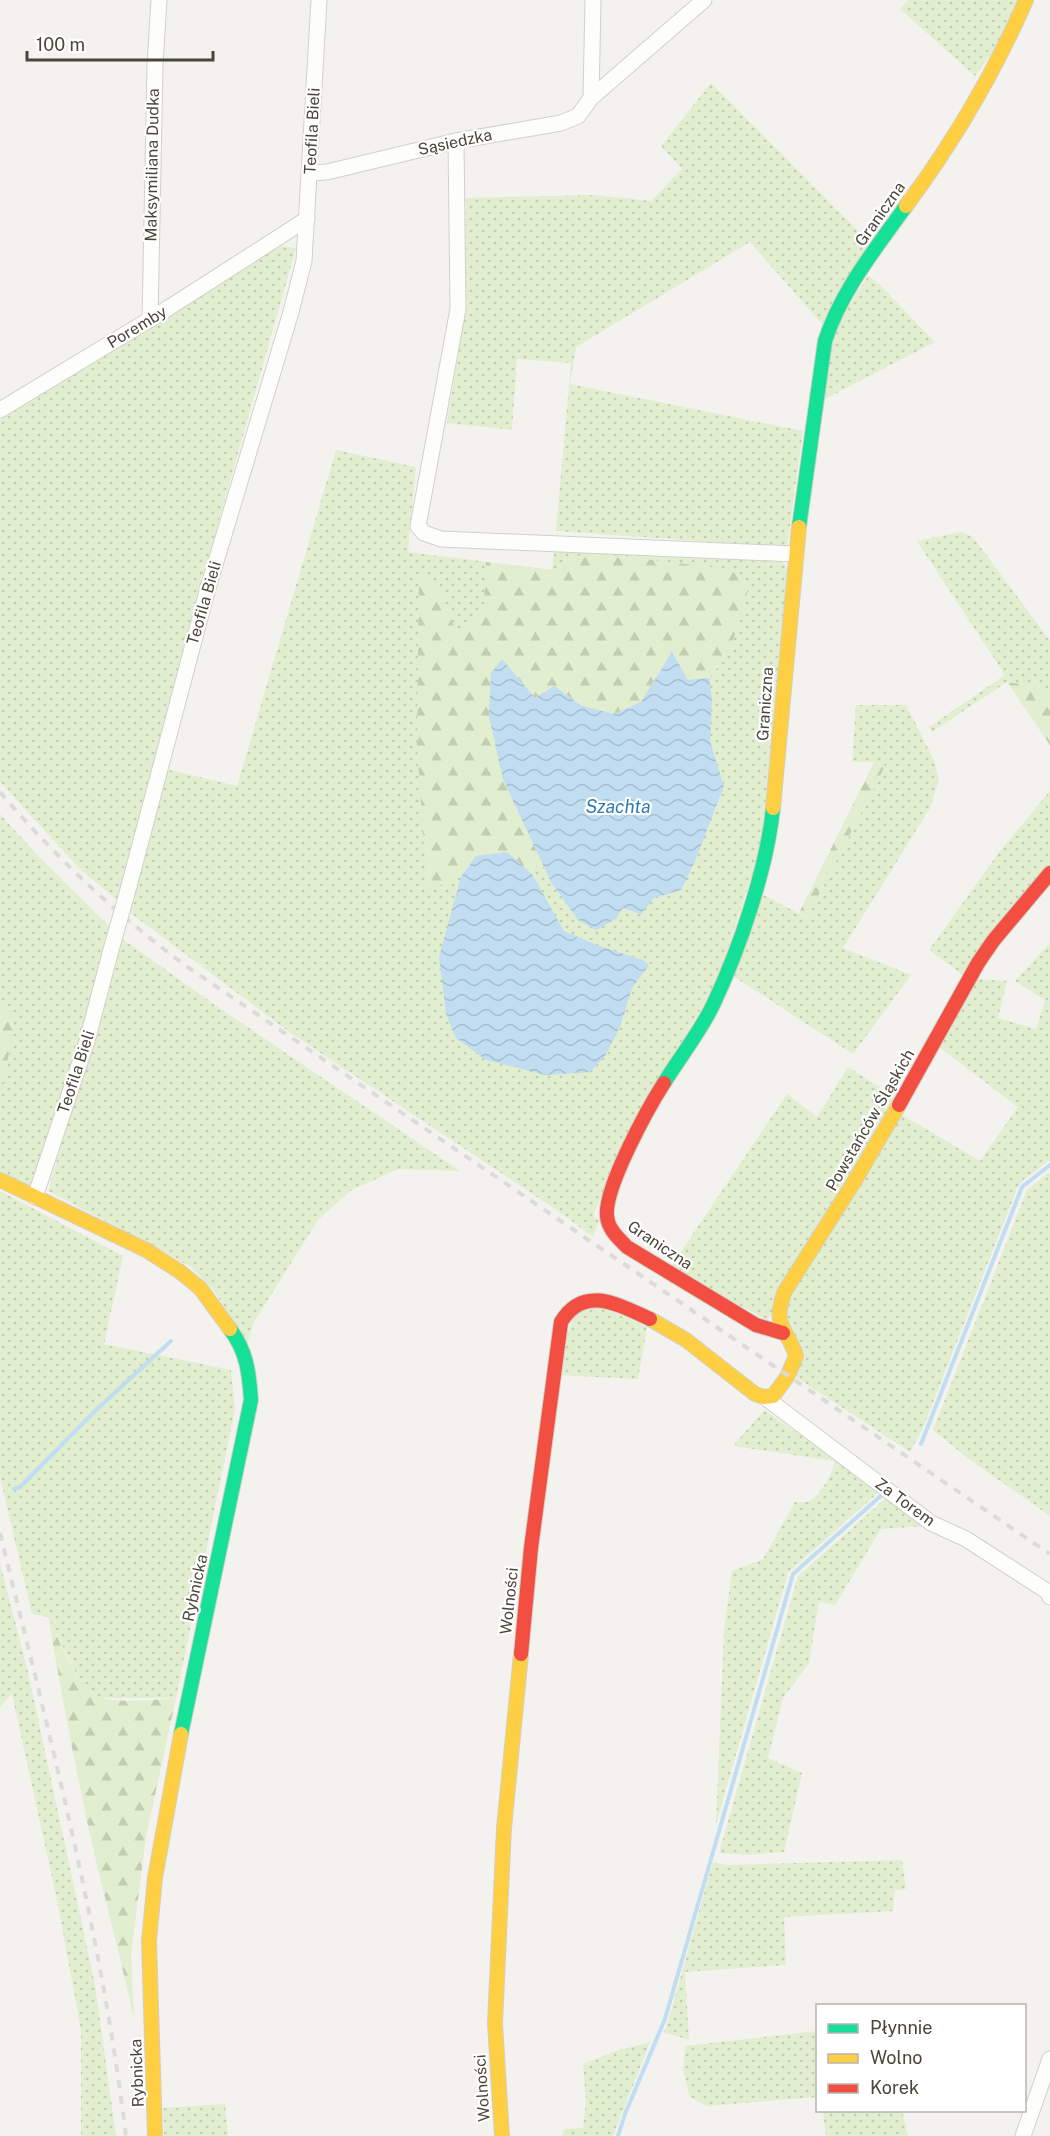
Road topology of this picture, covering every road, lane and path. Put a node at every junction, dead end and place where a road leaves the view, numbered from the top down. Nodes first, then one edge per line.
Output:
1 (159, 0) edge
2 (319, 0) edge
3 (593, 0) edge
4 (704, 0) edge
5 (1026, 0) edge
6 (591, 98) junction
7 (456, 141) junction
8 (310, 173) junction
9 (307, 219) junction
10 (273, 241) junction
11 (306, 241) junction
12 (149, 295) junction
13 (171, 307) junction
14 (150, 320) junction
15 (0, 410) edge
16 (795, 554) junction
17 (1050, 873) edge
18 (0, 1180) edge
19 (35, 1197) junction
20 (783, 1334) junction
21 (770, 1396) junction
22 (1050, 1597) edge
23 (1050, 2060) edge
24 (155, 2136) edge
25 (502, 2136) edge
26 (1023, 2136) edge

1 - 12 street, Maksymiliana Dudka
2 - 8 street, Teofila Bieli
3 - 6 street
4 - 6 street, Sąsiedzka
5 - 16 street, Graniczna
6 - 7 street, Sąsiedzka
7 - 8 street, Sąsiedzka
7 - 16 street
8 - 9 street, Teofila Bieli
9 - 10 street, Poremby
9 - 11 street, Teofila Bieli
10 - 11 street
10 - 13 street, Poremby
11 - 19 street, Teofila Bieli, bridge
12 - 13 street
12 - 14 street, Maksymiliana Dudka
13 - 14 street, Poremby
14 - 15 street, Poremby
16 - 20 street, Graniczna
17 - 20 street, Powstańców Śląskich
18 - 19 street, Rybnicka
19 - 24 street, Rybnicka
20 - 21 street, Powstańców Śląskich
21 - 22 street, Za Torem
21 - 25 street, Wolności
23 - 26 street

